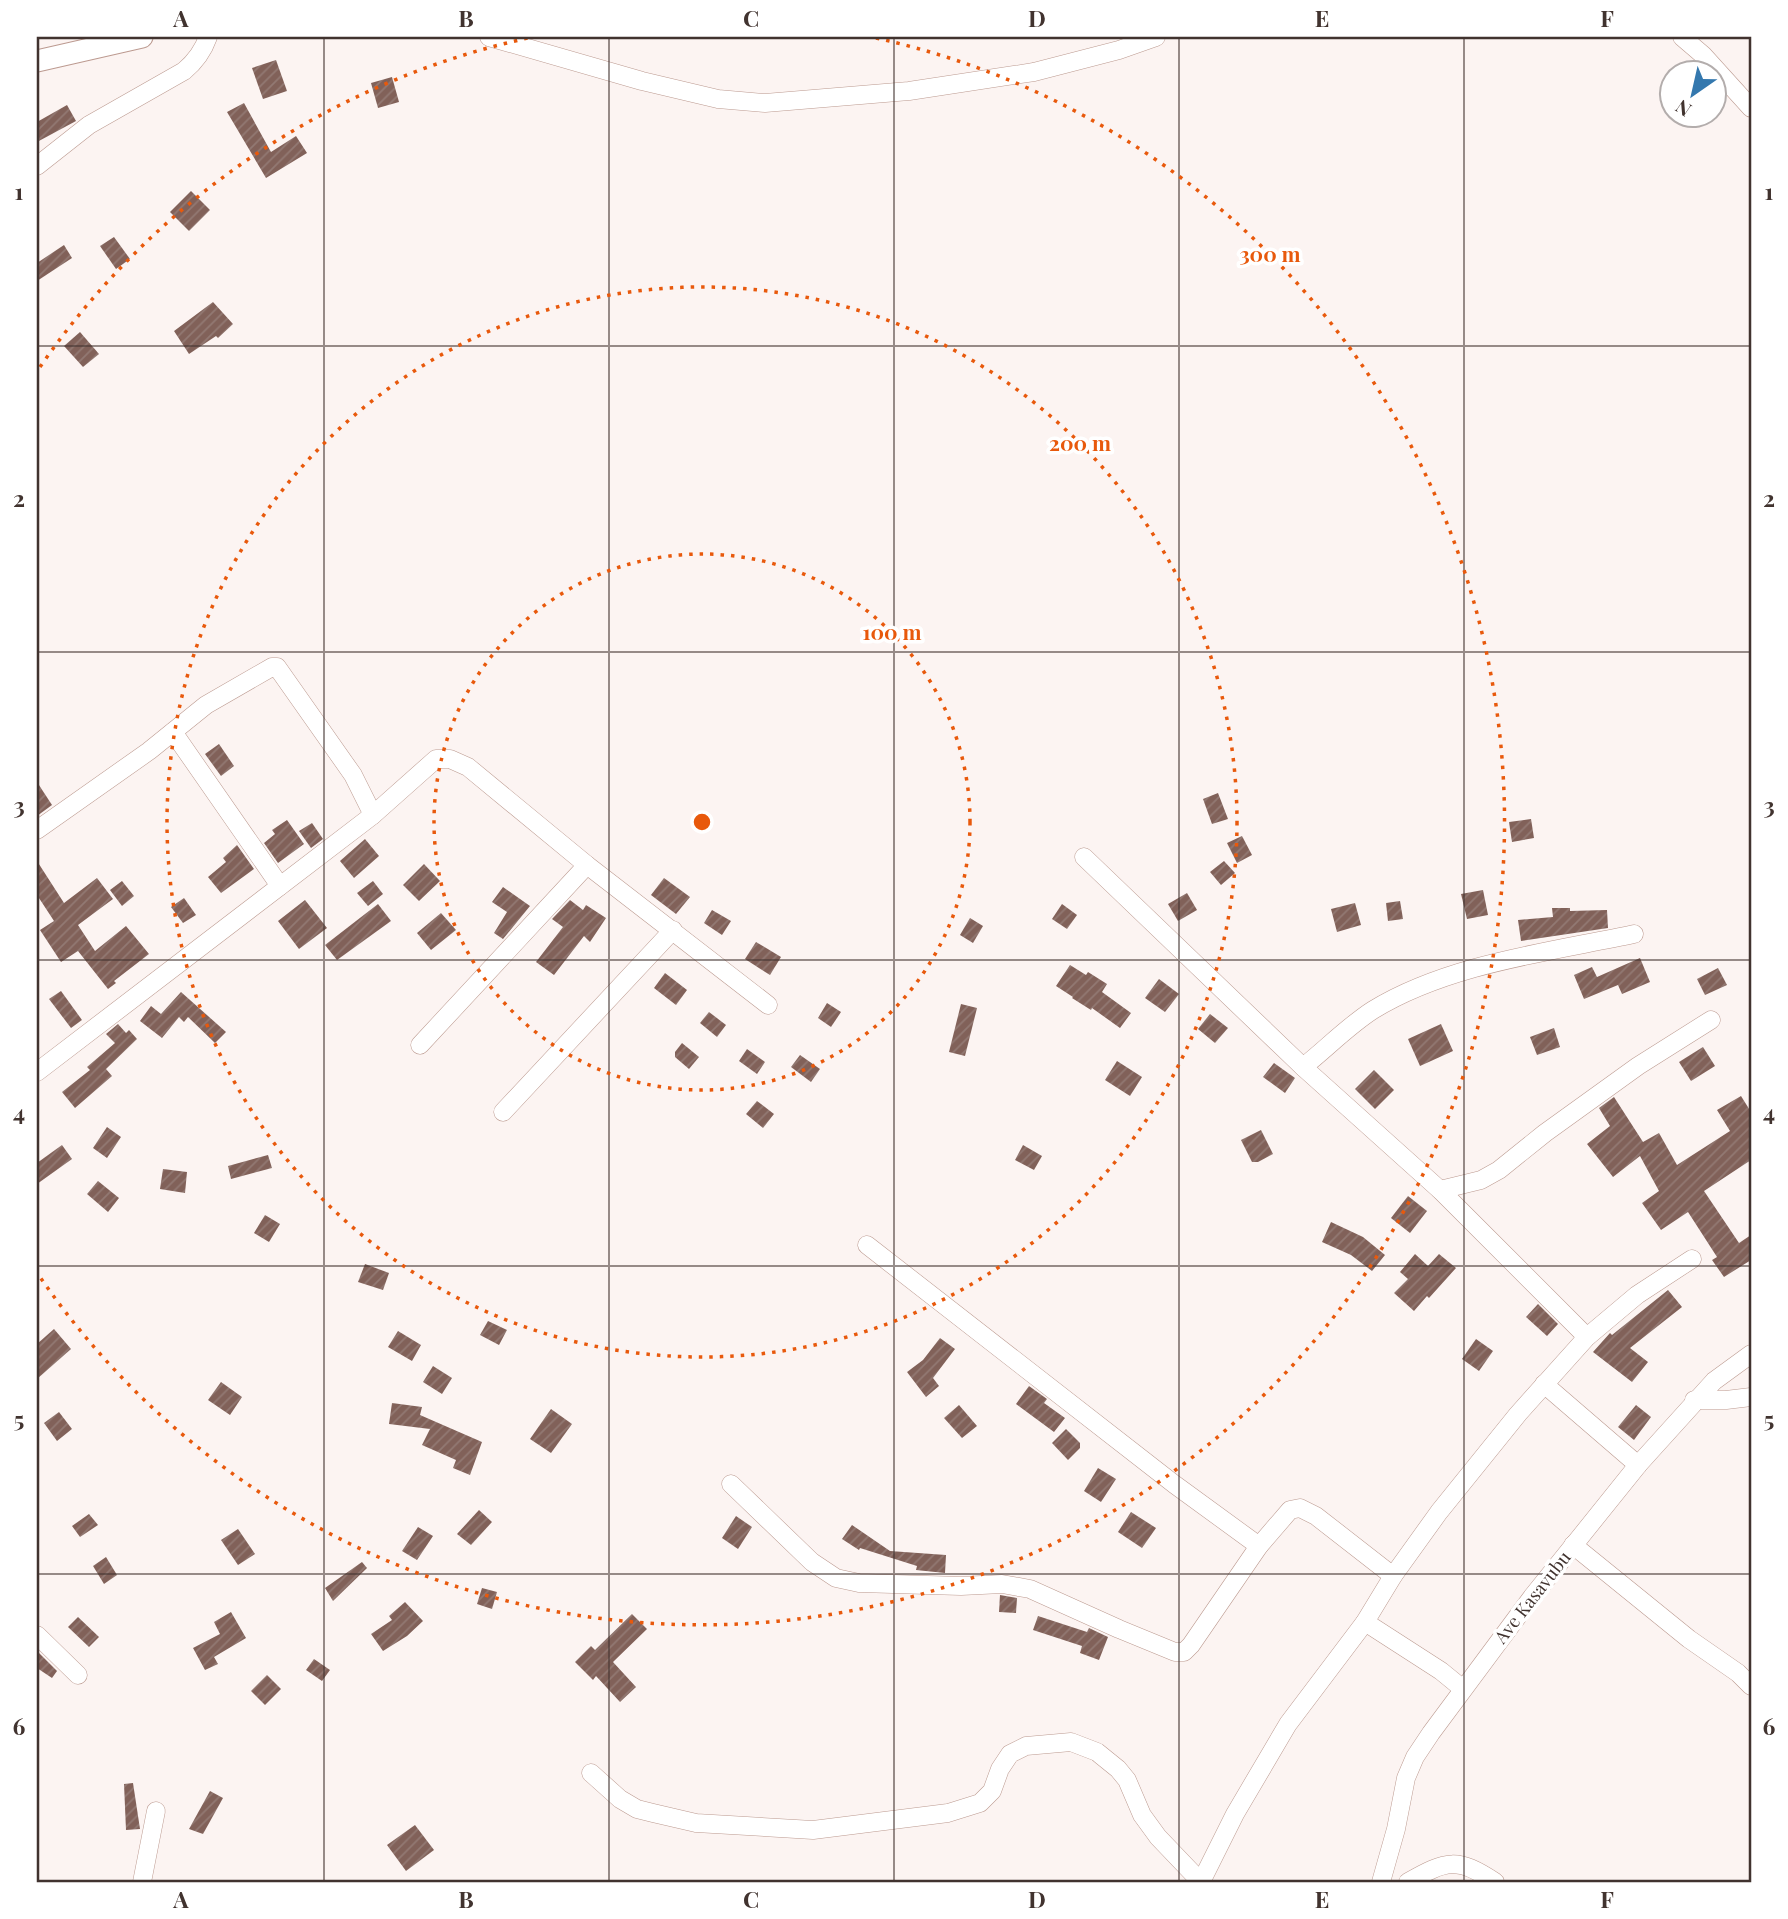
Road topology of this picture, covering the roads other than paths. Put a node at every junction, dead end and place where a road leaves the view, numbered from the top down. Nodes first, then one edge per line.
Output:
1 (142, 37) edge
2 (208, 37) edge
3 (489, 37) edge
4 (1156, 37) edge
5 (1688, 38) edge
6 (37, 61) edge
7 (1751, 108) edge
8 (37, 166) edge
9 (173, 732) junction
10 (373, 815) junction
11 (37, 830) edge
12 (1084, 857) dead end
13 (587, 865) junction
14 (280, 886) junction
15 (673, 930) junction
16 (1633, 934) dead end
17 (768, 1005) dead end
18 (1711, 1020) dead end
19 (420, 1045) dead end
20 (1303, 1068) junction
21 (37, 1072) edge
22 (503, 1112) dead end
23 (1440, 1190) junction
24 (867, 1245) dead end
25 (1692, 1259) dead end
26 (1587, 1337) junction
27 (1751, 1354) edge
28 (1544, 1384) junction
29 (1751, 1397) edge
30 (1694, 1400) junction
31 (1638, 1465) junction
32 (731, 1484) dead end
33 (1573, 1545) junction
34 (1259, 1546) junction
35 (1393, 1576) junction
36 (1365, 1622) junction
37 (37, 1635) edge
38 (78, 1675) dead end
39 (1751, 1686) edge
40 (1463, 1689) junction
41 (591, 1773) dead end
42 (156, 1811) dead end
43 (142, 1882) edge
44 (1201, 1882) edge
45 (1381, 1882) edge
46 (1408, 1882) edge
47 (1495, 1882) edge

1 - 6 main road
2 - 8 street
3 - 4 street
5 - 7 street
9 - 10 street
9 - 11 street
9 - 14 street
10 - 13 street
10 - 14 street
12 - 20 street
13 - 15 street
13 - 19 street
14 - 21 street
15 - 17 street
15 - 22 street
16 - 20 street
18 - 23 street
20 - 23 street
23 - 26 street
24 - 34 street
25 - 26 street
26 - 28 street
27 - 30 street, Ave Kasavubu
28 - 31 street
28 - 35 street
29 - 30 street
30 - 31 street, Ave Kasavubu
31 - 33 street, Ave Kasavubu
32 - 34 street
33 - 39 street
33 - 40 street, Ave Kasavubu
34 - 35 street
35 - 36 street
36 - 40 street
36 - 44 street
37 - 38 street
40 - 45 street, Ave Kasavubu
41 - 44 street
42 - 43 street
46 - 47 street

